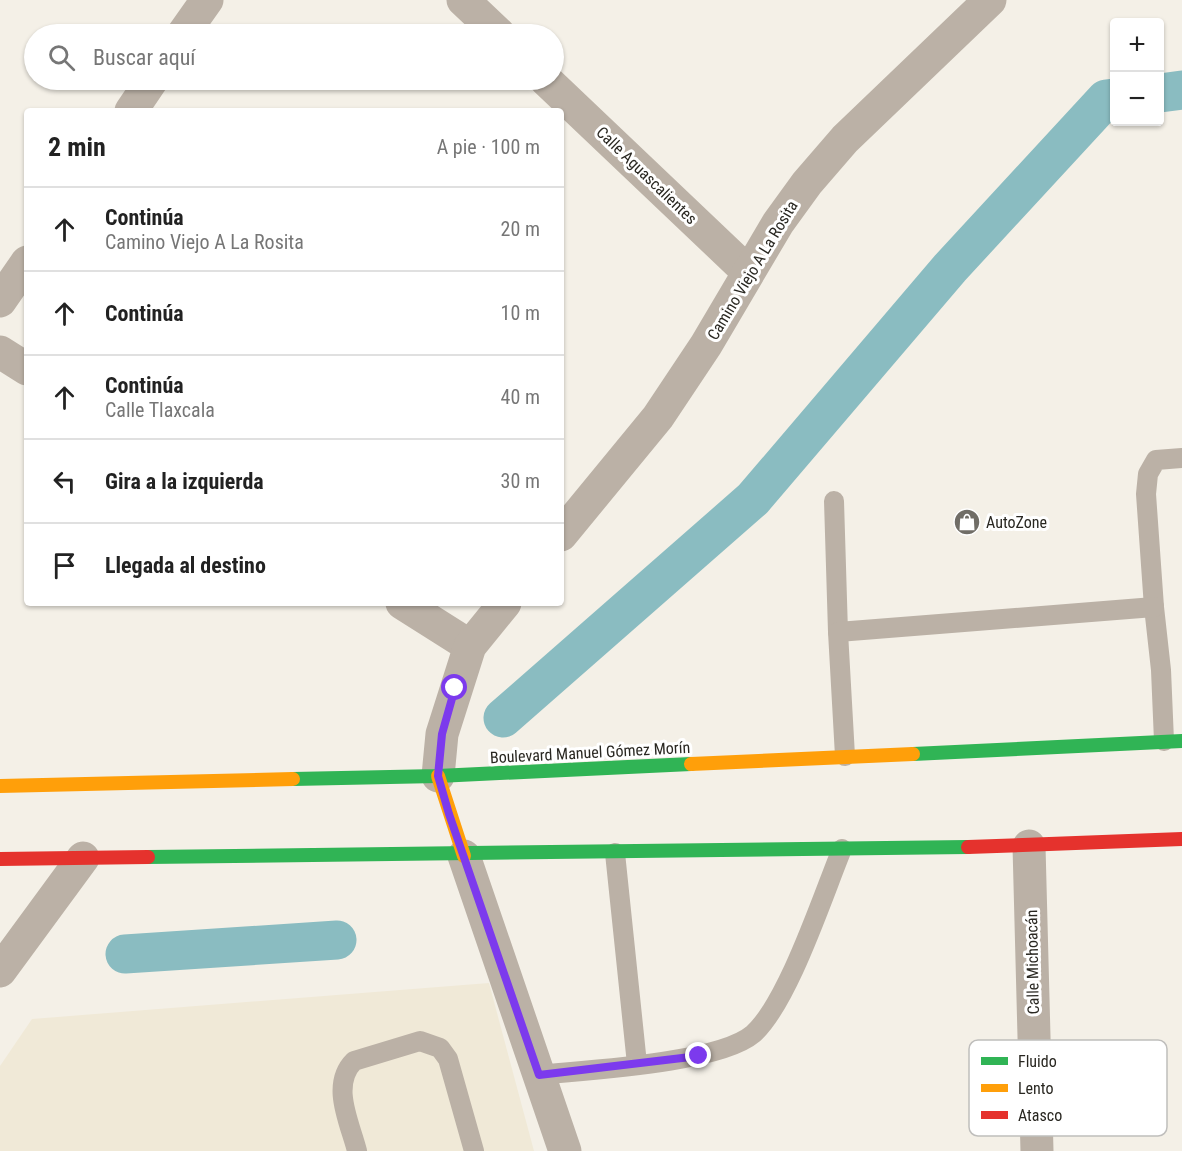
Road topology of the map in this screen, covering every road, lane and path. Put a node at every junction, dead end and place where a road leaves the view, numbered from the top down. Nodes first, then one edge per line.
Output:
1 (207, 0) edge
2 (463, 0) edge
3 (990, 0) edge
4 (190, 24) edge
5 (488, 24) edge
6 (145, 90) edge
7 (557, 90) edge
8 (133, 108) edge
9 (24, 266) edge
10 (747, 271) junction
11 (0, 301) edge
12 (0, 352) edge
13 (24, 367) edge
14 (1182, 458) edge
15 (834, 501) dead end
16 (564, 531) edge
17 (407, 606) edge
18 (503, 606) edge
19 (1154, 606) junction
20 (838, 632) junction
21 (470, 646) junction
22 (1173, 741) edge
23 (845, 756) junction
24 (438, 776) junction
25 (0, 786) edge
26 (1182, 839) edge
27 (1029, 846) junction
28 (842, 849) junction
29 (615, 853) junction
30 (465, 856) junction
31 (83, 858) junction
32 (0, 859) edge
33 (0, 971) edge
34 (1033, 1040) edge
35 (637, 1064) junction
36 (539, 1075) junction
37 (1036, 1136) edge
38 (357, 1151) edge
39 (474, 1151) edge
40 (565, 1151) edge
41 (1036, 1151) edge

1 - 4 street
2 - 5 street
3 - 10 street, Camino Viejo A La Rosita
6 - 8 street
7 - 10 street, Calle Aguascalientes
9 - 11 street
10 - 16 street, Camino Viejo A La Rosita
12 - 13 street
14 - 19 lane
15 - 20 lane
17 - 21 street
18 - 21 street
19 - 20 lane
19 - 22 lane
20 - 23 lane
21 - 24 street
22 - 23 main road, Boulevard Manuel Gómez Morín
23 - 24 main road, Boulevard Manuel Gómez Morín
24 - 25 main road, Boulevard Manuel Gómez Morín
24 - 30 main road
26 - 27 main road
27 - 28 main road
27 - 34 street, Calle Michoacán
28 - 29 main road
28 - 35 lane
29 - 30 main road
29 - 35 lane
30 - 31 main road
30 - 36 street
31 - 32 main road
31 - 33 street
35 - 36 lane
36 - 40 street
37 - 41 street, Calle Michoacán
38 - 39 lane

